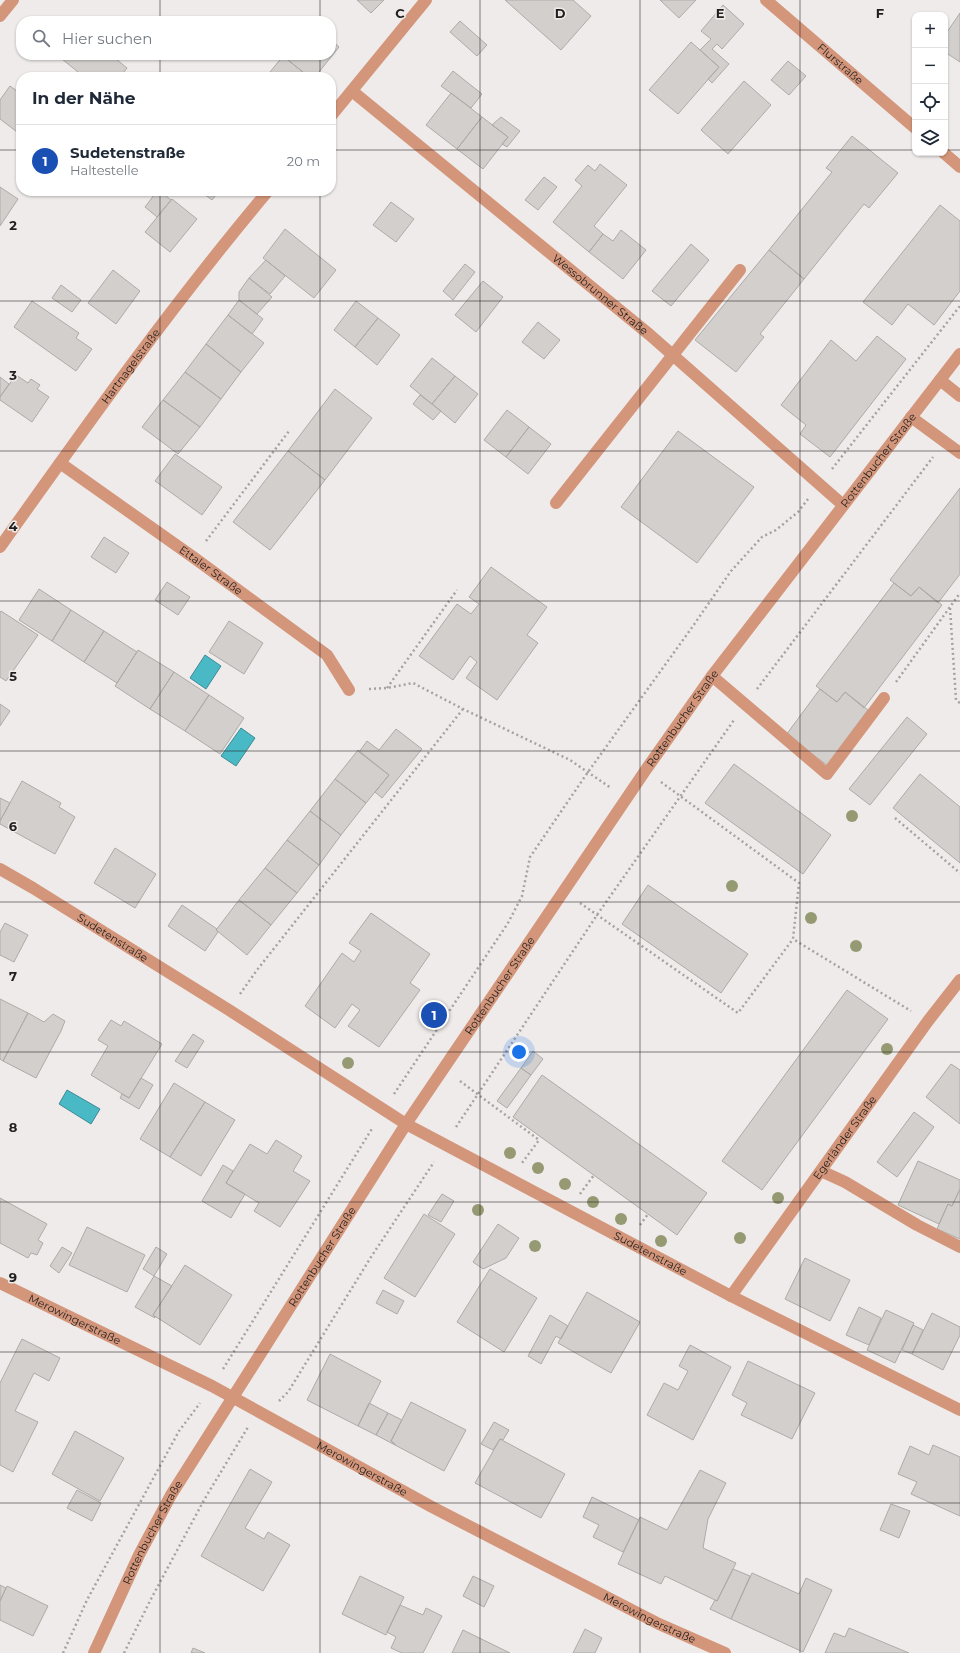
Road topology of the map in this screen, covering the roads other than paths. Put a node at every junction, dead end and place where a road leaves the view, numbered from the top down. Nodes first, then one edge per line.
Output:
1 (13, 0) edge
2 (426, 0) edge
3 (766, 0) edge
4 (0, 16) edge
5 (352, 91) junction
6 (336, 110) edge
7 (912, 125) edge
8 (947, 156) edge
9 (960, 167) edge
10 (264, 196) edge
11 (740, 270) dead end
12 (960, 354) edge
13 (672, 355) junction
14 (940, 380) junction
15 (960, 396) edge
16 (911, 417) junction
17 (960, 452) edge
18 (60, 463) junction
19 (556, 503) dead end
20 (843, 505) junction
21 (0, 547) edge
22 (712, 676) junction
23 (349, 690) road end
24 (884, 698) road end
25 (0, 869) edge
26 (960, 980) edge
27 (406, 1124) junction
28 (821, 1172) junction
29 (960, 1247) edge
30 (0, 1283) edge
31 (731, 1296) junction
32 (233, 1398) junction
33 (960, 1410) edge
34 (94, 1653) edge
35 (725, 1653) edge

1 - 4 street
2 - 5 street
3 - 7 street, Flurstraße
5 - 6 street
5 - 13 street, Wessobrunner Straße
8 - 9 street
10 - 18 street, Hartnagelstraße
11 - 13 street
12 - 14 street, Rottenbucher Straße
13 - 19 street
13 - 20 street, Wessobrunner Straße
14 - 15 street
14 - 16 street, Rottenbucher Straße
16 - 17 street
16 - 20 street, Rottenbucher Straße
18 - 21 street, Hartnagelstraße
18 - 23 street, Ettaler Straße
20 - 22 street, Rottenbucher Straße
22 - 24 street
22 - 27 street, Rottenbucher Straße
25 - 27 street, Sudetenstraße
26 - 28 street, Egerländer Straße
27 - 31 street, Sudetenstraße
27 - 32 street, Rottenbucher Straße
28 - 29 street
28 - 31 street, Egerländer Straße
30 - 32 street, Merowingerstraße
31 - 33 street, Sudetenstraße
32 - 34 street, Rottenbucher Straße
32 - 35 street, Merowingerstraße

